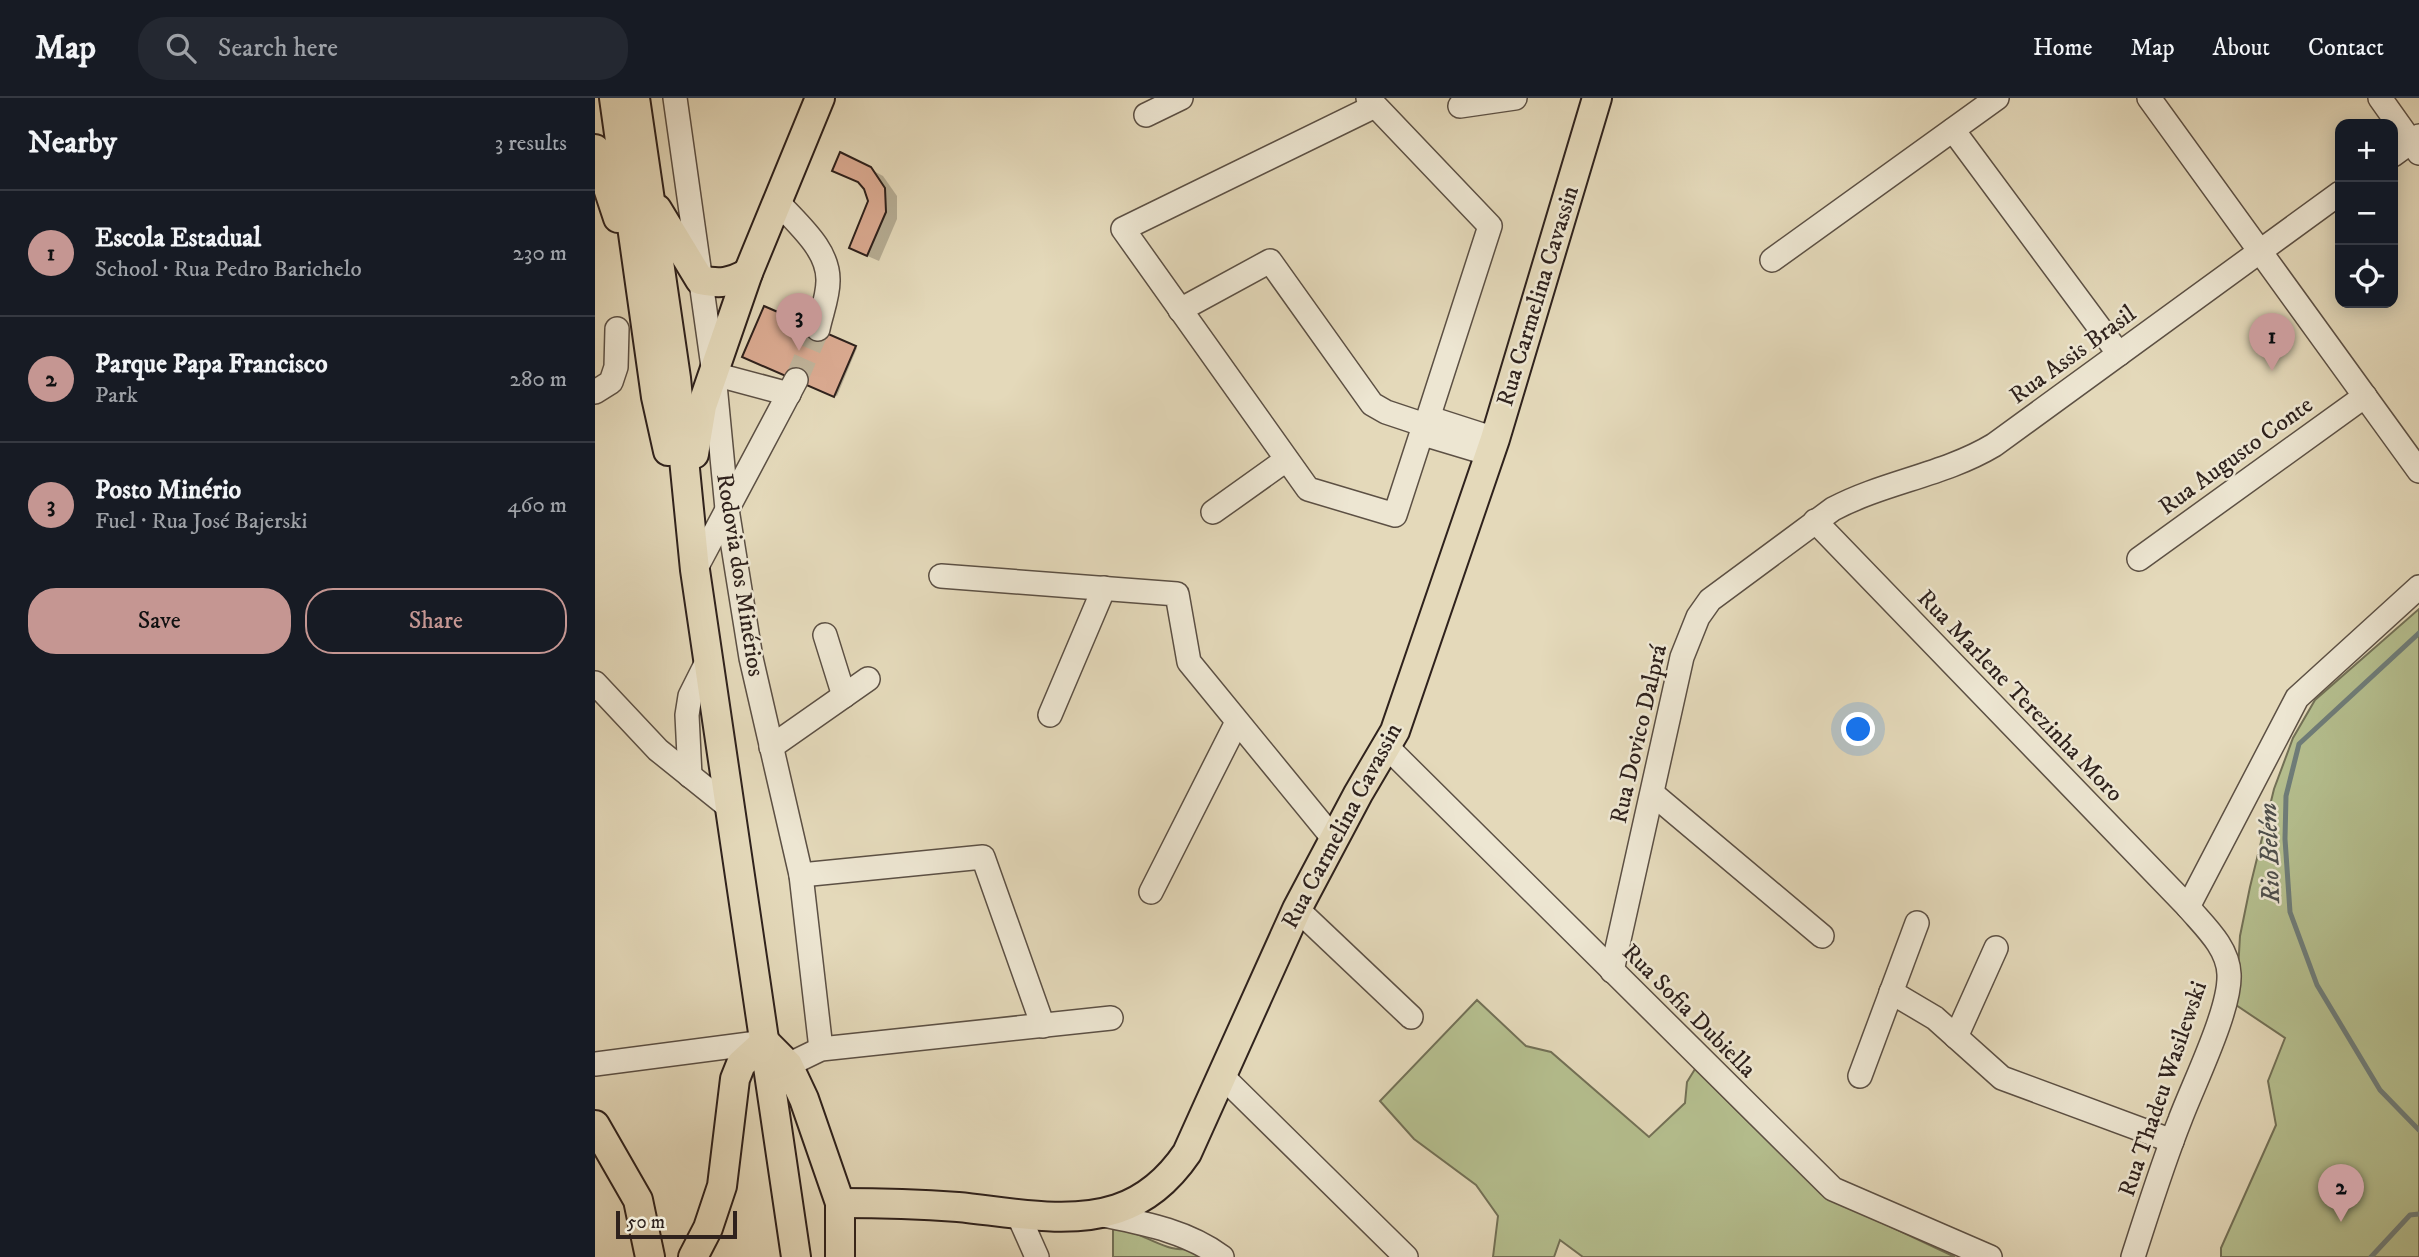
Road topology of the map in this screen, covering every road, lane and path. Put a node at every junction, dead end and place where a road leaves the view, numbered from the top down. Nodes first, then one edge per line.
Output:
1 (675, 98) edge
2 (820, 98) edge
3 (1181, 98) edge
4 (1515, 98) edge
5 (1597, 98) edge
6 (1997, 98) edge
7 (2149, 98) edge
8 (2380, 98) edge
9 (615, 102) edge
10 (1372, 102) edge
11 (1461, 106) dead end
12 (1146, 115) dead end
13 (1953, 130) junction
14 (2410, 146) edge
15 (595, 149) edge
16 (649, 196) junction
17 (2335, 197) edge
18 (777, 201) junction
19 (2260, 251) junction
20 (1772, 260) dead end
21 (748, 273) junction
22 (639, 280) junction
23 (700, 280) junction
24 (1180, 310) junction
25 (646, 324) junction
26 (818, 329) tunnel mouth
27 (606, 330) edge
28 (2119, 354) junction
29 (664, 372) junction
30 (714, 374) junction
31 (595, 391) edge
32 (2365, 396) junction
33 (1426, 425) junction
34 (1492, 447) junction
35 (1286, 460) junction
36 (2419, 471) edge
37 (688, 507) junction
38 (727, 509) junction
39 (1213, 512) dead end
40 (1815, 521) junction
41 (2139, 559) dead end
42 (695, 570) junction
43 (941, 576) dead end
44 (1104, 587) junction
45 (2419, 587) edge
46 (825, 635) dead end
47 (708, 660) junction
48 (868, 679) dead end
49 (595, 683) edge
50 (844, 696) junction
51 (1050, 715) dead end
52 (1237, 722) junction
53 (771, 747) junction
54 (1387, 747) junction
55 (690, 776) junction
56 (1653, 794) junction
57 (729, 807) junction
58 (1333, 838) junction
59 (801, 875) junction
60 (1151, 892) dead end
61 (2188, 907) junction
62 (1297, 909) junction
63 (1917, 923) dead end
64 (1822, 936) dead end
65 (1996, 948) dead end
66 (1612, 971) junction
67 (1891, 992) junction
68 (1411, 1017) dead end
69 (1111, 1018) dead end
70 (1042, 1026) junction
71 (1956, 1037) junction
72 (765, 1042) junction
73 (821, 1049) junction
74 (595, 1064) edge
75 (789, 1065) junction
76 (1222, 1076) junction
77 (1860, 1076) dead end
78 (595, 1125) edge
79 (2172, 1141) junction
80 (840, 1203) junction
81 (1017, 1212) junction
82 (1098, 1214) junction
83 (691, 1253) edge
84 (650, 1257) edge
85 (796, 1257) edge
86 (841, 1257) edge
87 (1037, 1257) edge
88 (1222, 1257) edge
89 (1406, 1257) edge
90 (1990, 1257) edge
91 (2133, 1257) edge

1 - 23 street, Rodovia dos Minérios
2 - 18 main road
3 - 12 street
4 - 11 street
5 - 34 main road, Rua Carmelina Cavassin
6 - 13 street
7 - 19 street
8 - 14 street
9 - 16 main road, Rodovia dos Minérios
9 - 22 main road, Rodovia dos Minérios
10 - 24 street
10 - 33 street
13 - 20 street
13 - 28 street
15 - 22 main road
16 - 23 main road
16 - 29 main road, Rodovia dos Minérios
17 - 19 street, Rua Assis Brasil
18 - 21 main road
18 - 26 street
19 - 28 street, Rua Assis Brasil
19 - 32 street
21 - 23 main road
21 - 30 main road
22 - 25 main road, Rodovia dos Minérios
23 - 30 street, Rodovia dos Minérios
24 - 33 street
24 - 35 street
25 - 27 street
25 - 29 main road, Rodovia dos Minérios
27 - 31 street
28 - 40 street, Rua Assis Brasil
29 - 30 main road
29 - 37 main road, Rodovia dos Minérios
29 - 42 main road, Rodovia dos Minérios
30 - 37 main road
30 - 38 street, Rodovia dos Minérios
30 - 38 street
32 - 36 street
32 - 41 street, Rua Augusto Conte
33 - 34 street
33 - 35 street
34 - 54 main road, Rua Carmelina Cavassin
35 - 39 street
37 - 42 main road, Rodovia dos Minérios
38 - 42 street
38 - 53 street, Rodovia dos Minérios
40 - 56 street, Rua Dovico Dalprá
40 - 61 street, Rua Marlene Terezinha Moro
42 - 47 main road, Rodovia dos Minérios
43 - 44 street
44 - 51 street
44 - 52 street
45 - 61 street
46 - 50 street
47 - 55 street
47 - 57 main road, Rodovia dos Minérios
48 - 50 street
49 - 55 street
50 - 53 street
52 - 58 street
52 - 60 street
53 - 59 street, Rodovia dos Minérios
54 - 58 main road, Rua Carmelina Cavassin
54 - 66 street, Rua Sofia Dubiella
55 - 57 street
56 - 64 street
56 - 66 street, Rua Dovico Dalprá
57 - 72 main road, Rodovia dos Minérios
58 - 62 main road, Rua Carmelina Cavassin
59 - 70 street
59 - 73 street, Rodovia dos Minérios
61 - 79 street, Rua Thadeu Wasilewski
62 - 68 street
62 - 76 main road, Rua Carmelina Cavassin
63 - 67 street
65 - 71 street
66 - 90 street, Rua Sofia Dubiella
67 - 71 street
67 - 77 street
69 - 70 street
70 - 73 street
71 - 79 street
72 - 74 street
72 - 75 main road
72 - 83 main road
72 - 85 main road, Rodovia dos Minérios
73 - 75 street
75 - 80 main road
76 - 82 main road, Rua Carmelina Cavassin
76 - 89 street
78 - 84 main road
79 - 91 street, Rua Thadeu Wasilewski
80 - 81 main road, Rua Carmelina Cavassin
80 - 86 main road
81 - 82 main road, Rua Carmelina Cavassin
81 - 87 street
82 - 88 street

